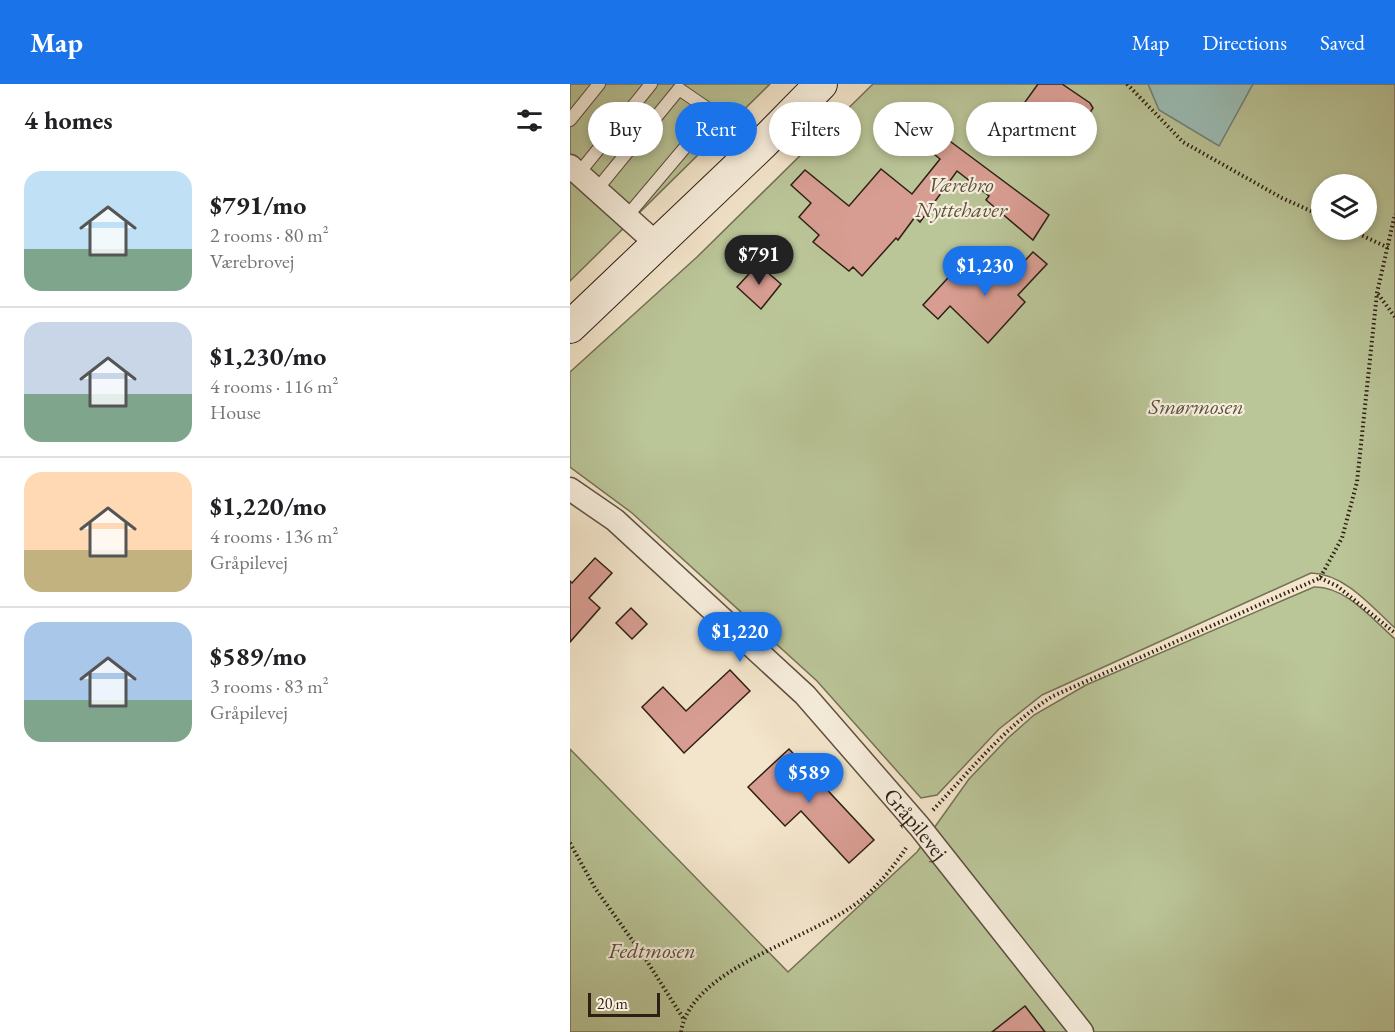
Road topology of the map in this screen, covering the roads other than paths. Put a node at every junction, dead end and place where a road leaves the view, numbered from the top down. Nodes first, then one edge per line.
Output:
1 (599, 84) edge
2 (651, 84) edge
3 (821, 84) edge
4 (675, 87) edge
5 (698, 102) edge
6 (570, 120) edge
7 (757, 142) edge
8 (761, 145) junction
9 (678, 156) edge
10 (574, 169) edge
11 (598, 188) junction
12 (628, 215) junction
13 (657, 243) junction
14 (570, 327) edge
15 (570, 489) edge
16 (1082, 1032) edge

1 - 6 lane
2 - 10 lane
3 - 8 street
4 - 5 lane
4 - 11 lane
7 - 8 lane
8 - 13 street
9 - 12 lane
10 - 11 street
11 - 12 street
12 - 13 street
13 - 14 street
15 - 16 street, Gråpilevej

